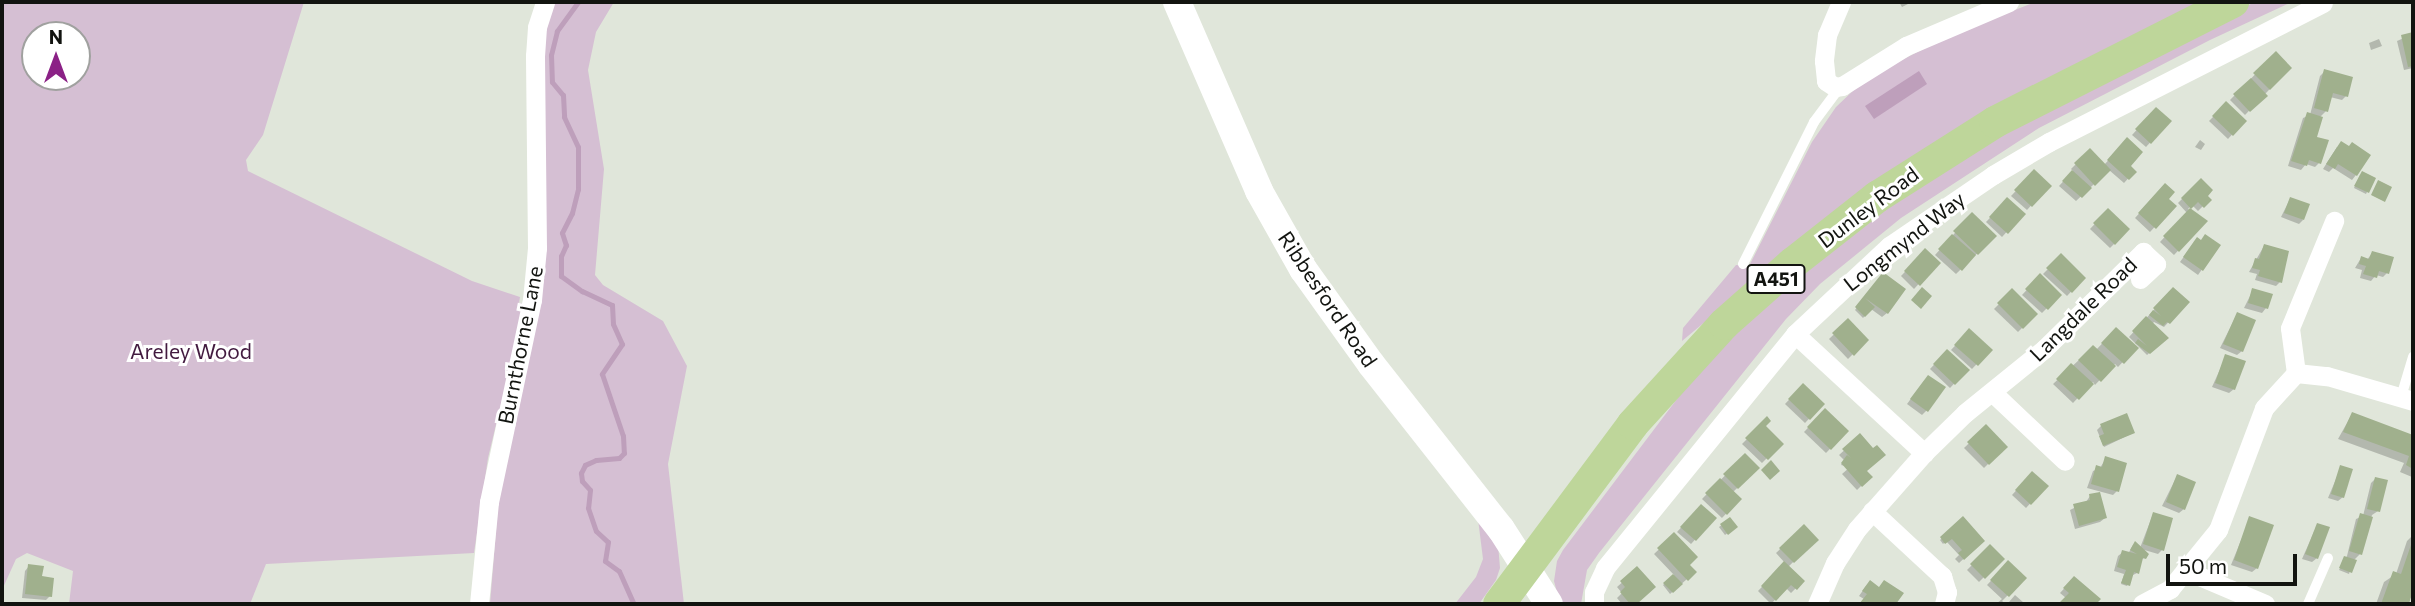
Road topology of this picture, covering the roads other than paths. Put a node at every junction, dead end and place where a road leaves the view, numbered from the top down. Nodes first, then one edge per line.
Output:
1 (545, 2) edge
2 (1177, 2) edge
3 (1841, 2) edge
4 (2009, 2) edge
5 (2233, 2) edge
6 (2323, 3) edge
7 (1842, 86) junction
8 (2334, 221) dead end
9 (1743, 264) dead end
10 (2140, 279) dead end
11 (1795, 334) junction
12 (2413, 357) edge
13 (2296, 373) junction
14 (1992, 392) junction
15 (2407, 399) edge
16 (1924, 453) junction
17 (2065, 461) dead end
18 (1872, 511) junction
19 (2328, 558) dead end
20 (1525, 568) junction
21 (2185, 570) junction
22 (479, 604) edge
23 (1499, 604) edge
24 (1549, 604) edge
25 (1594, 604) edge
26 (1818, 604) edge
27 (1944, 604) edge
28 (2142, 604) edge
29 (2265, 604) edge
30 (2308, 604) edge

1 - 22 street, Burnthorne Lane
2 - 20 main road, Ribbesford Road
3 - 7 street
4 - 7 street
5 - 20 main road, Dunley Road / A451
6 - 11 street, Longmynd Way
7 - 9 lane
8 - 13 street
10 - 14 street, Langdale Road
11 - 16 street
11 - 25 street, Longmynd Way
12 - 15 lane
13 - 15 street
13 - 21 street
14 - 16 street, Langdale Road
14 - 17 street
16 - 18 street, Langdale Road
18 - 26 street, Langdale Road
18 - 27 street
19 - 30 lane
20 - 23 main road, Dunley Road / A451
20 - 24 main road, Ribbesford Road
21 - 28 street
21 - 29 street

